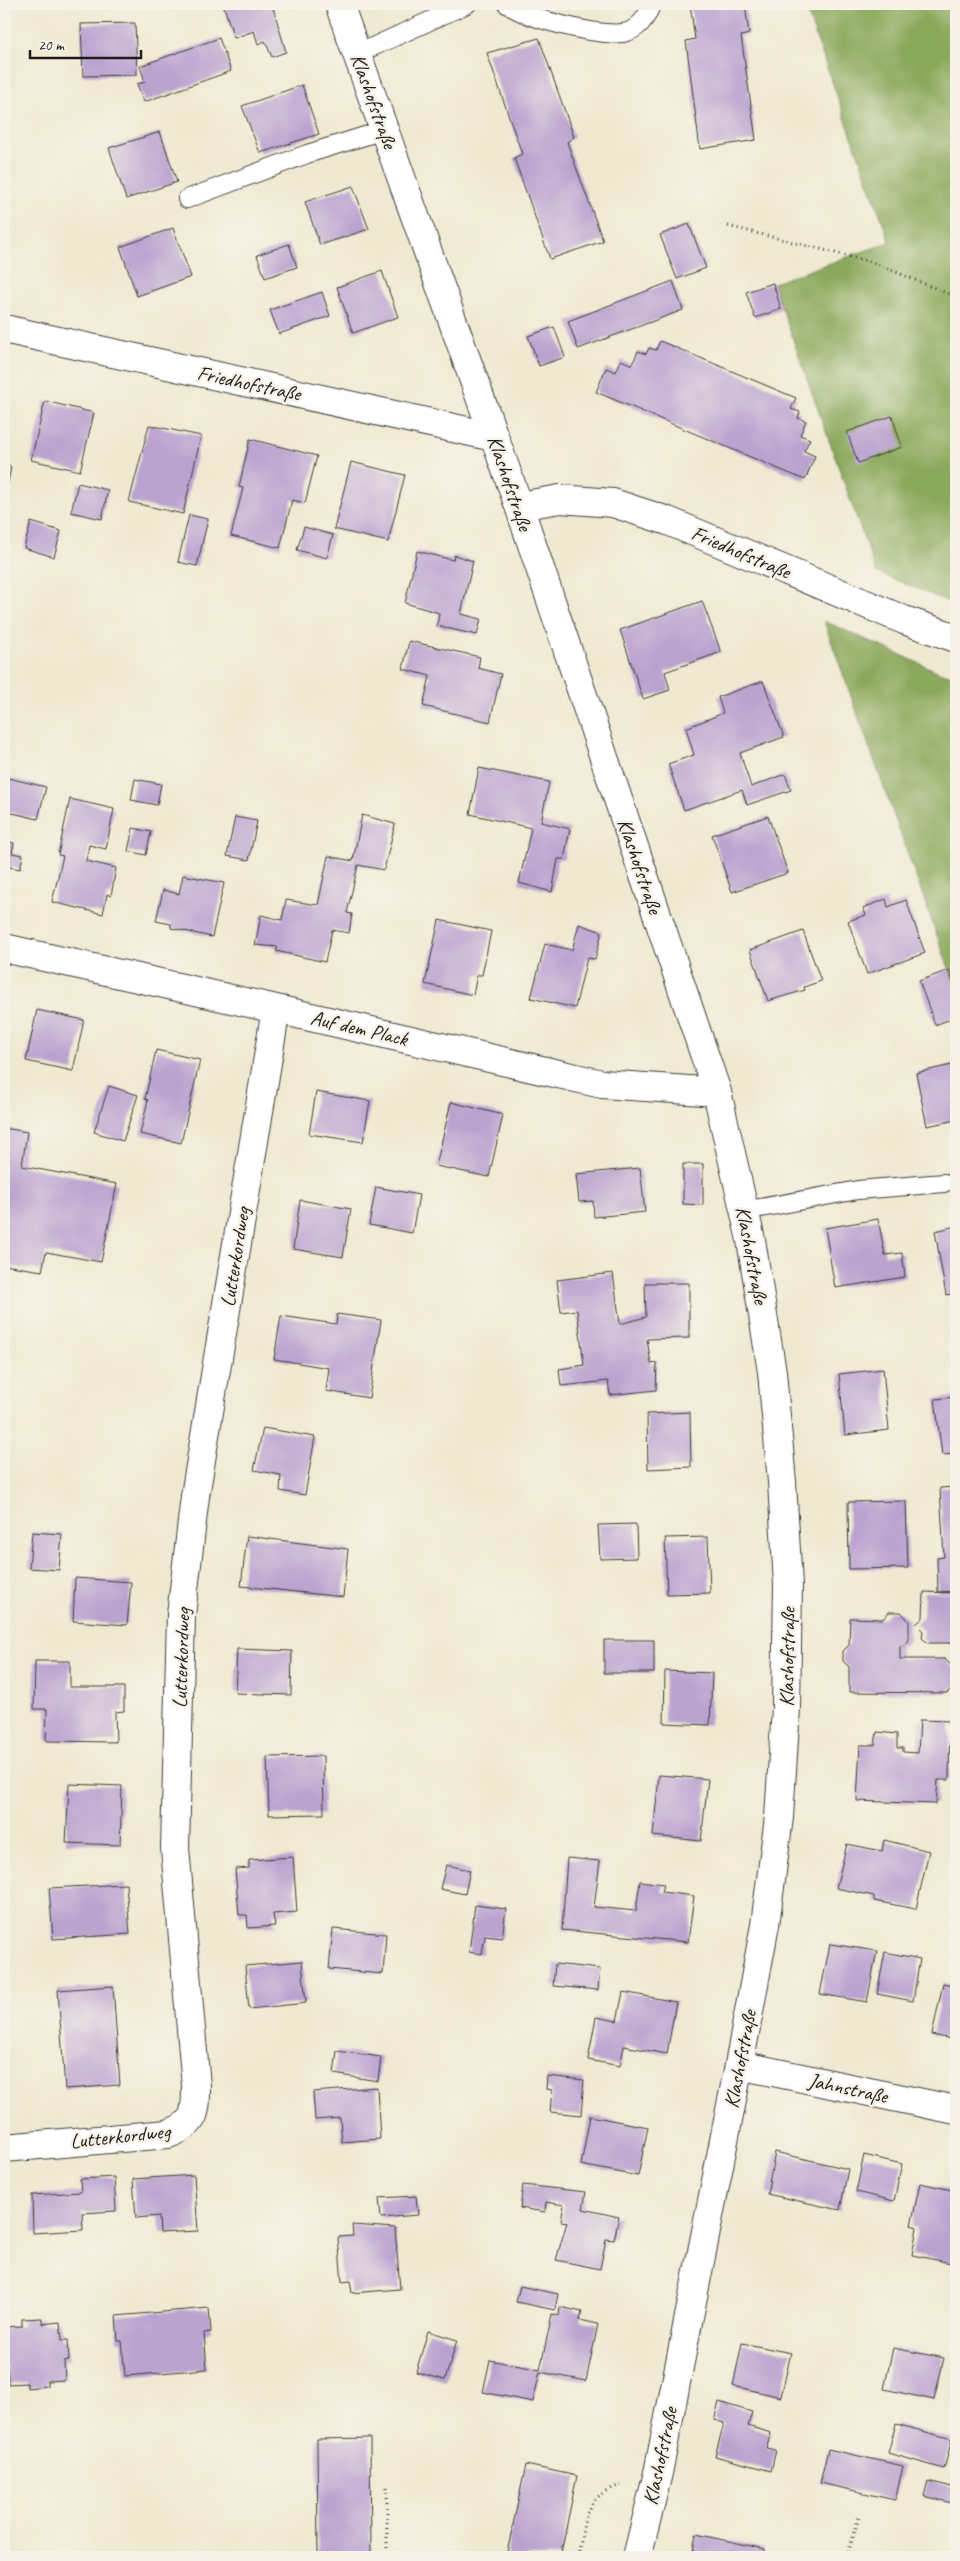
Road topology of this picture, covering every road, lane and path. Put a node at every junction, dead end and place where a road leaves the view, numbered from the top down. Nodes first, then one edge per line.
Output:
1 (339, 4) edge
2 (467, 4) edge
3 (507, 4) edge
4 (651, 4) edge
5 (357, 54) junction
6 (384, 130) junction
7 (186, 199) dead end
8 (728, 226) dead end
9 (956, 297) edge
10 (4, 329) edge
11 (494, 437) junction
12 (519, 506) junction
13 (956, 638) edge
14 (4, 948) edge
15 (276, 1008) junction
16 (717, 1092) junction
17 (944, 1183) dead end
18 (744, 1211) junction
19 (739, 2065) junction
20 (956, 2110) edge
21 (4, 2148) edge
22 (658, 2472) junction
23 (386, 2487) dead end
24 (859, 2517) dead end
25 (387, 2557) edge
26 (578, 2557) edge
27 (637, 2557) edge
28 (847, 2557) edge

1 - 5 street, Klashofstraße
2 - 5 lane
3 - 4 lane
5 - 6 street, Klashofstraße
6 - 7 lane
6 - 11 street, Klashofstraße
8 - 9 path
10 - 11 street, Friedhofstraße
11 - 12 street, Klashofstraße
12 - 13 street, Friedhofstraße
12 - 16 street, Klashofstraße
14 - 15 street, Auf dem Plack
15 - 16 street, Auf dem Plack
15 - 21 street, Lutterkordweg
16 - 18 street, Klashofstraße
17 - 18 lane
18 - 19 street, Klashofstraße
19 - 20 street, Jahnstraße
19 - 22 street, Klashofstraße
22 - 26 path
22 - 27 street, Klashofstraße
23 - 25 path
24 - 28 path

